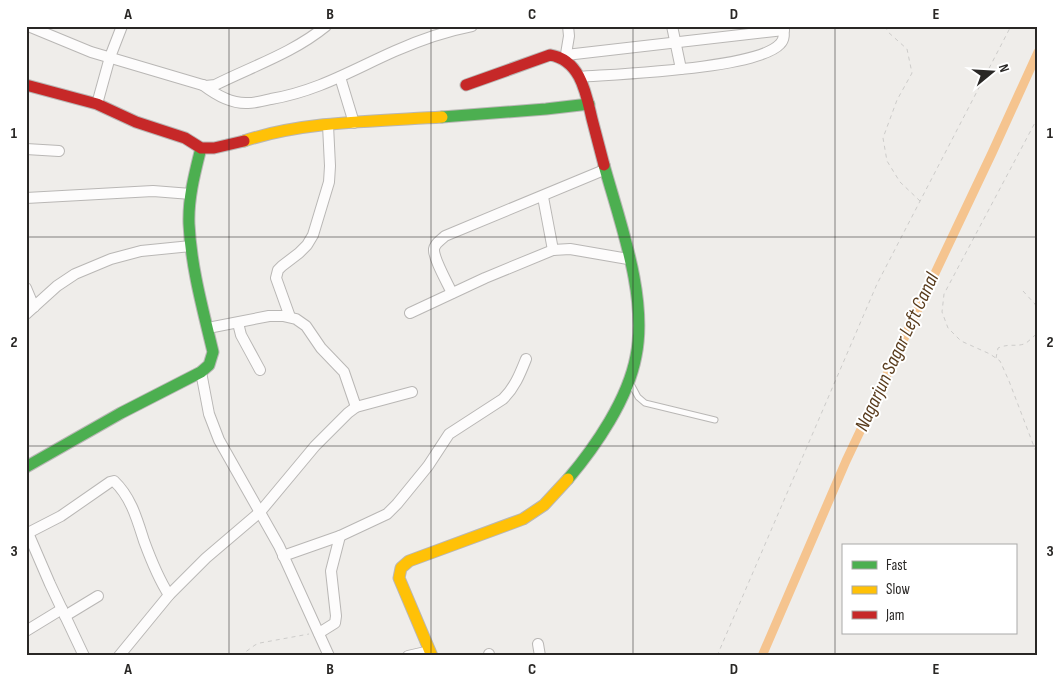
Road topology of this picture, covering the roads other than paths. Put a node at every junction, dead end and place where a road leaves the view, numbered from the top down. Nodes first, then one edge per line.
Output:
1 (28, 26) edge
2 (122, 26) edge
3 (326, 26) edge
4 (472, 26) edge
5 (568, 26) edge
6 (672, 26) edge
7 (783, 28) edge
8 (676, 43) junction
9 (110, 57) junction
10 (566, 57) junction
11 (681, 69) junction
12 (340, 77) junction
13 (579, 77) junction
14 (26, 85) edge
15 (203, 85) junction
16 (466, 85) dead end
17 (97, 104) junction
18 (589, 104) junction
19 (354, 123) junction
20 (328, 125) junction
21 (201, 148) junction
22 (26, 149) edge
23 (59, 151) dead end
24 (604, 170) junction
25 (191, 194) junction
26 (543, 197) junction
27 (26, 198) edge
28 (191, 246) junction
29 (552, 250) junction
30 (628, 259) junction
31 (26, 288) edge
32 (452, 293) junction
33 (30, 310) edge
34 (410, 314) dead end
35 (290, 317) junction
36 (238, 323) junction
37 (208, 328) junction
38 (526, 359) dead end
39 (260, 370) dead end
40 (201, 372) junction
41 (628, 380) junction
42 (412, 392) dead end
43 (356, 408) junction
44 (716, 420) dead end
45 (26, 467) edge
46 (260, 512) junction
47 (27, 533) edge
48 (340, 536) junction
49 (283, 556) junction
50 (169, 594) junction
51 (98, 596) dead end
52 (63, 613) junction
53 (26, 631) edge
54 (319, 633) junction
55 (538, 644) dead end
56 (431, 653) edge
57 (82, 655) edge
58 (119, 656) edge
59 (329, 656) edge
60 (408, 656) edge
61 (540, 656) edge

1 - 9 street
2 - 9 street
3 - 15 street
4 - 12 street
5 - 10 street
6 - 8 street
7 - 8 street
7 - 11 street
8 - 10 street
8 - 11 street
9 - 15 street
9 - 17 street
10 - 13 street
10 - 16 street
11 - 13 street
12 - 15 street
12 - 19 street
13 - 18 street
14 - 17 street
17 - 21 street
18 - 19 street
18 - 24 street
19 - 20 street
20 - 21 street
20 - 35 street
21 - 25 street
22 - 23 street
24 - 26 street
24 - 30 street
25 - 27 street
25 - 28 street
26 - 29 street
26 - 32 street
28 - 33 street
28 - 37 street
29 - 30 street
29 - 32 street
30 - 41 street
31 - 33 street
32 - 34 street
35 - 36 street
35 - 43 street
36 - 37 street
36 - 39 street
37 - 40 street
38 - 48 street
40 - 45 street
40 - 46 street
41 - 44 lane
41 - 56 street
42 - 43 street
43 - 46 street
46 - 49 street
46 - 50 street
47 - 50 street
47 - 52 street
48 - 49 street
48 - 54 street
49 - 54 street
50 - 58 street
51 - 52 street
52 - 53 street
52 - 57 street
54 - 59 street
55 - 61 street
56 - 60 street

